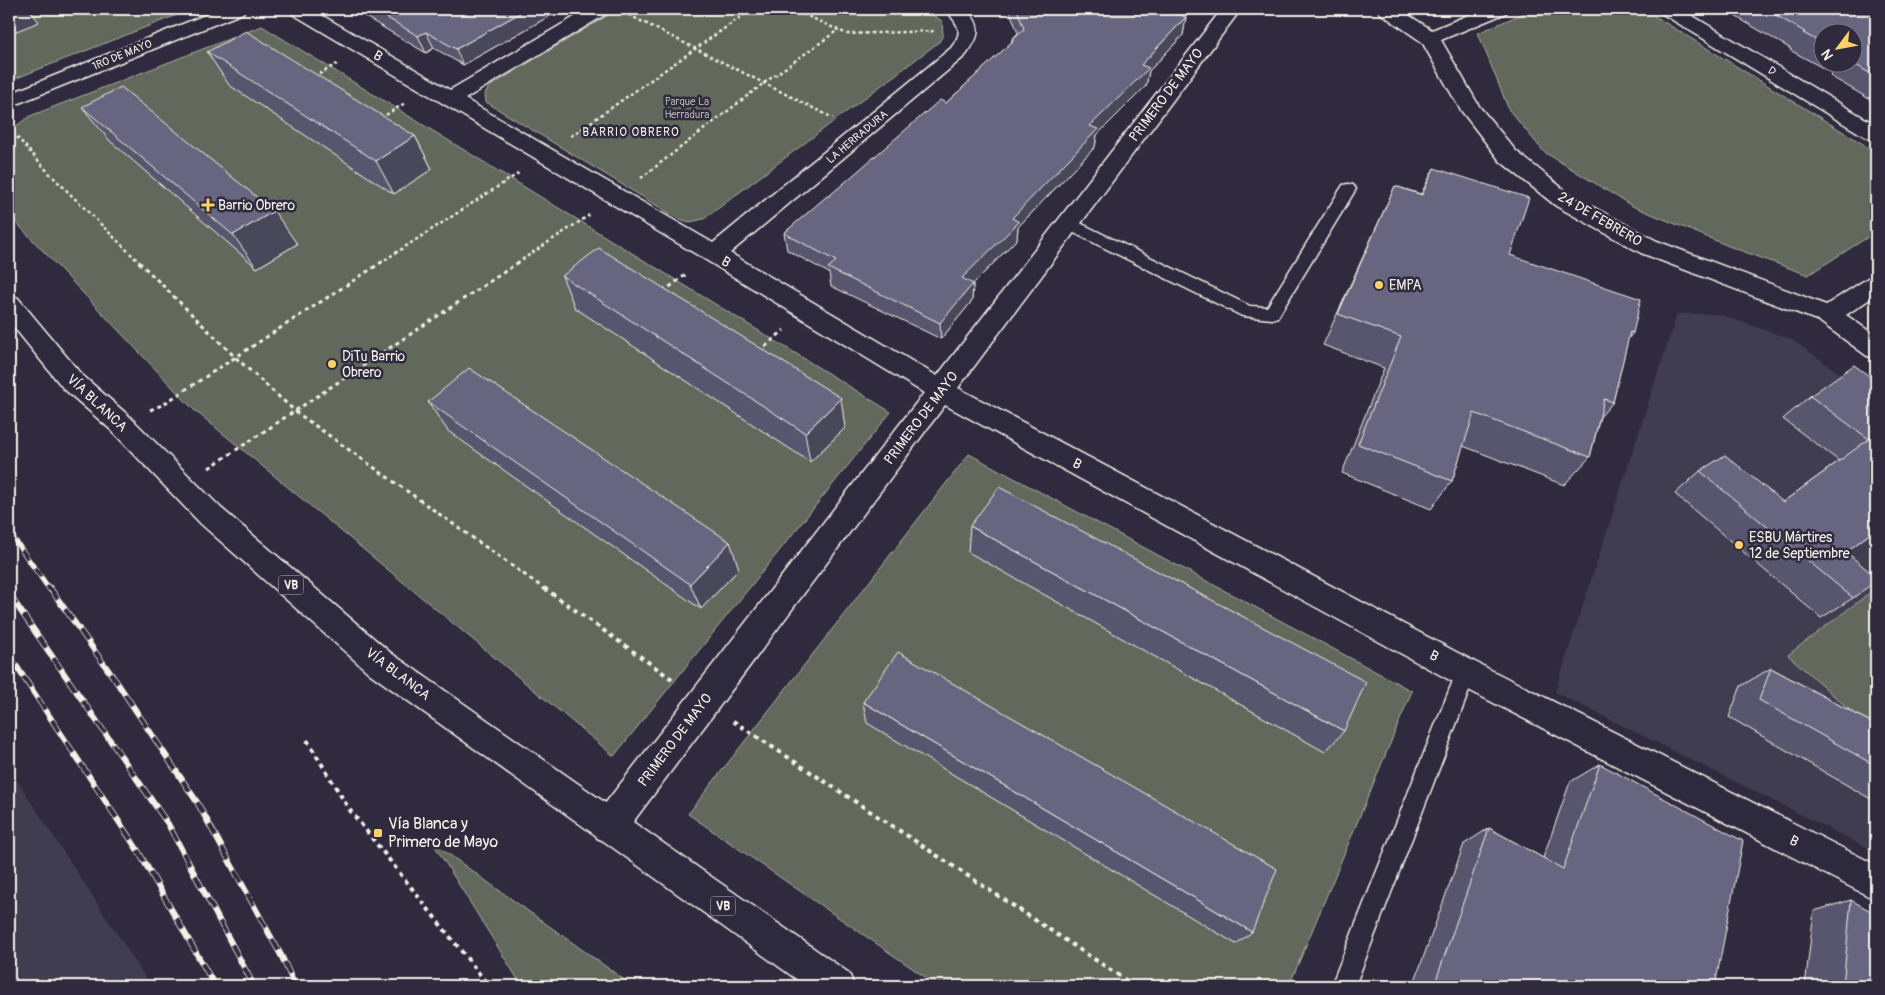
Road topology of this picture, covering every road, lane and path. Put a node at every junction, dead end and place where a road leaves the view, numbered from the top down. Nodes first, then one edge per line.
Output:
1 (236, 9) edge
2 (298, 9) edge
3 (601, 9) edge
4 (752, 9) edge
5 (792, 9) edge
6 (955, 9) edge
7 (1232, 9) edge
8 (1387, 9) edge
9 (1499, 9) edge
10 (1668, 9) edge
11 (623, 12) dead end
12 (969, 29) junction
13 (838, 30) junction
14 (1430, 38) junction
15 (694, 48) junction
16 (764, 84) junction
17 (440, 93) junction
18 (9, 101) edge
19 (378, 120) edge
20 (9, 128) edge
21 (862, 133) junction
22 (1876, 134) edge
23 (546, 155) junction
24 (1348, 190) dead end
25 (616, 197) junction
26 (1068, 224) junction
27 (714, 254) junction
28 (1876, 284) edge
29 (660, 294) edge
30 (9, 304) edge
31 (806, 309) junction
32 (1828, 315) junction
33 (1876, 349) edge
34 (236, 357) junction
35 (753, 357) edge
36 (941, 391) junction
37 (296, 412) junction
38 (120, 423) junction
39 (181, 485) junction
40 (1466, 674) junction
41 (704, 702) junction
42 (307, 740) dead end
43 (609, 826) junction
44 (1876, 883) edge
45 (488, 986) edge
46 (836, 986) edge
47 (1135, 986) edge
48 (1343, 986) edge

1 - 18 street, 1RO DE MAYO
2 - 17 street, B
3 - 17 street
4 - 15 path
5 - 13 path
6 - 12 street
7 - 26 street, PRIMERO DE MAYO
8 - 14 street, 24 DE FEBRERO
9 - 14 street
10 - 22 street, D
11 - 15 path
12 - 13 path
12 - 21 street, LA HERRADURA
13 - 16 path
14 - 32 street, 24 DE FEBRERO
15 - 16 path
15 - 23 path
16 - 21 path
16 - 25 path
17 - 19 path
17 - 23 street, B
20 - 34 path
21 - 27 street, LA HERRADURA
23 - 25 street, B
23 - 34 path
24 - 26 lane
25 - 27 street, B
25 - 37 path
26 - 36 street, PRIMERO DE MAYO
27 - 29 path
27 - 31 street, B
28 - 32 street
30 - 38 street, VÍA BLANCA / VB
31 - 35 path
31 - 36 street, B
32 - 33 street, 24 DE FEBRERO
34 - 37 path
34 - 38 path
36 - 40 street, B
36 - 41 street, PRIMERO DE MAYO
37 - 39 path
37 - 41 path
38 - 39 street, VÍA BLANCA / VB
39 - 43 street, VÍA BLANCA / VB
40 - 44 street, B
40 - 48 lane
41 - 43 street, PRIMERO DE MAYO
41 - 47 path
42 - 45 path
43 - 46 street, VÍA BLANCA / VB

